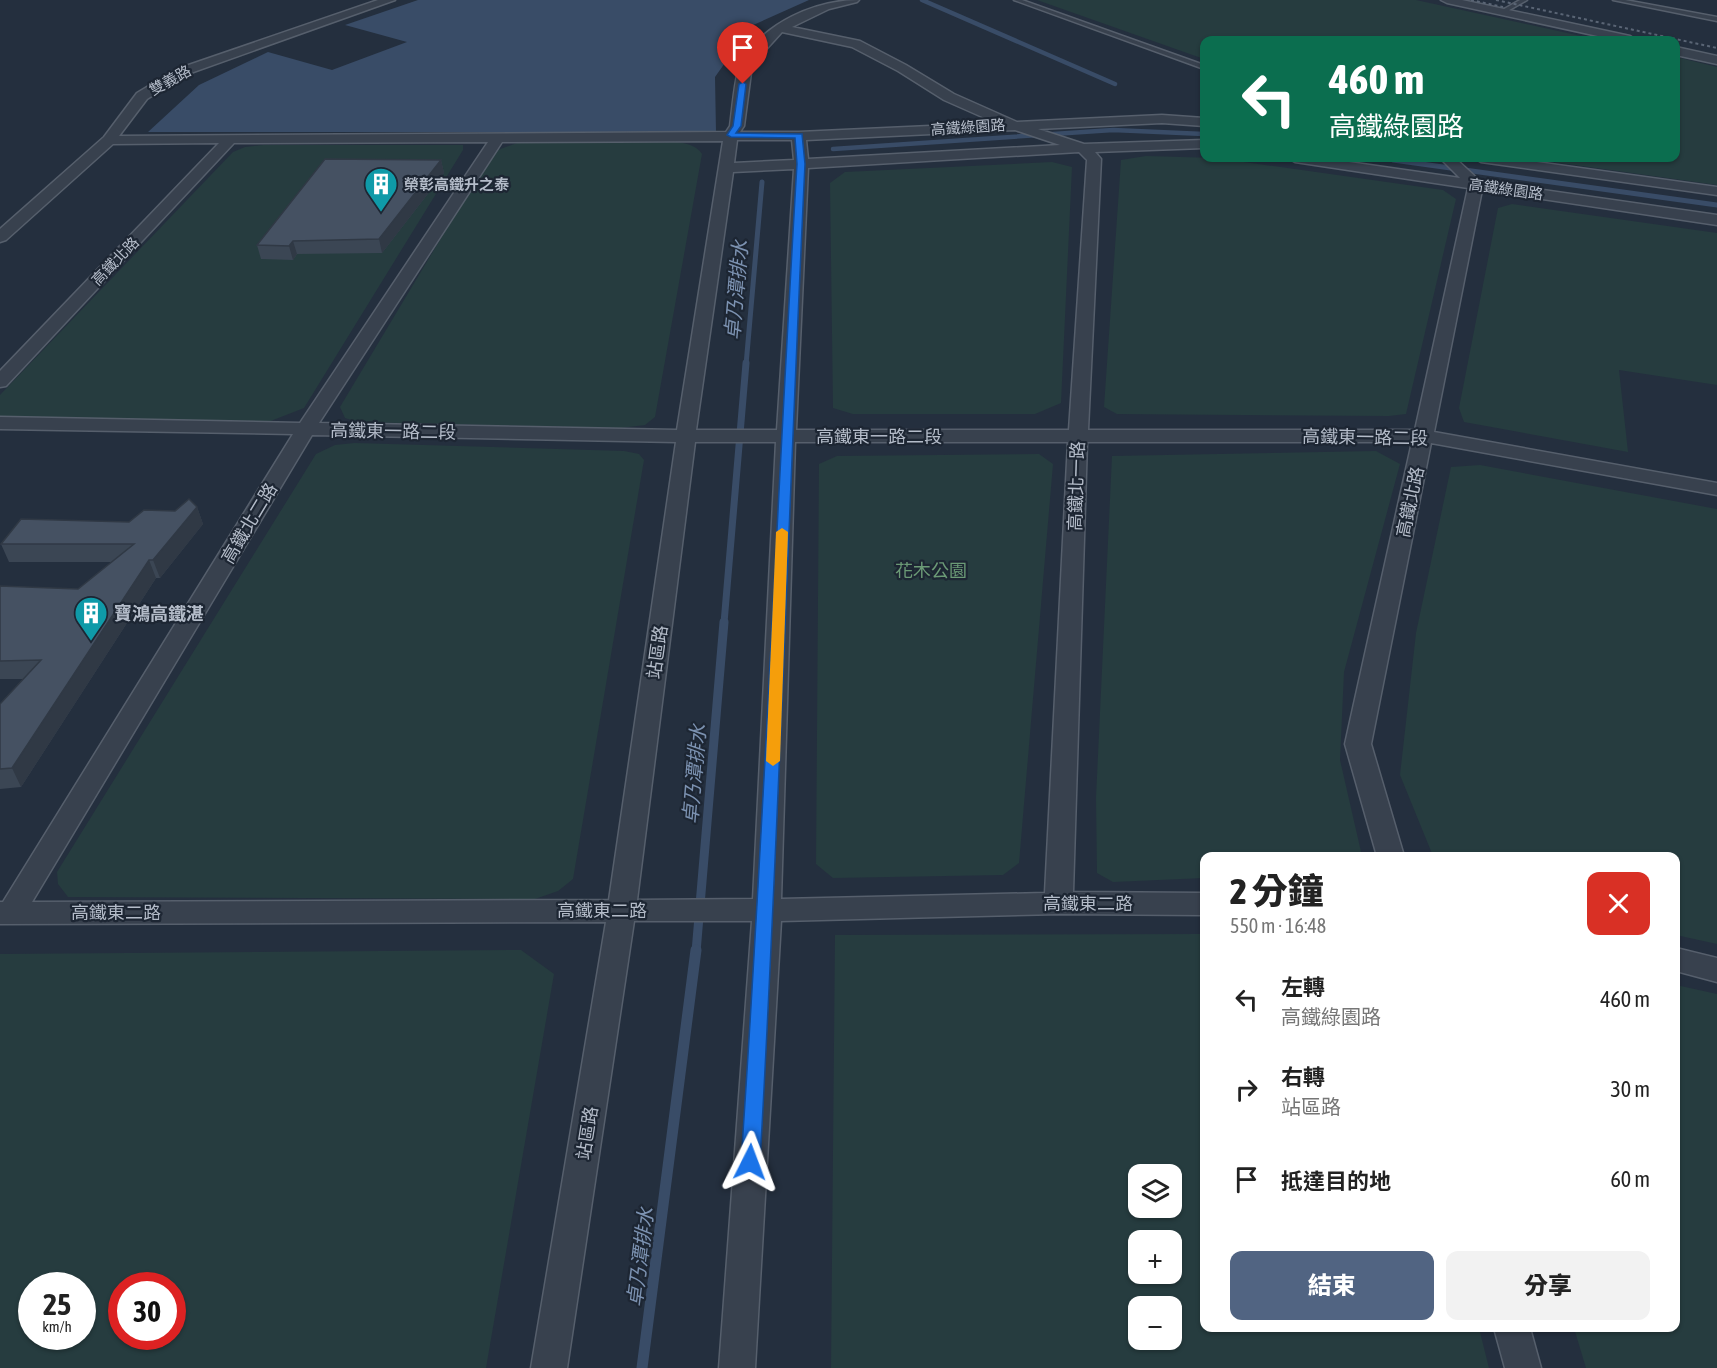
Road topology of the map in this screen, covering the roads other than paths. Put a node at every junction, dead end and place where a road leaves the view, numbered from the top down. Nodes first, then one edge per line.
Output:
1 (389, 0) edge
2 (853, 0) edge
3 (1017, 0) edge
4 (1447, 0) edge
5 (1524, 0) edge
6 (1616, 0) edge
7 (1503, 12) junction
8 (1717, 19) edge
9 (780, 28) junction
10 (1612, 36) edge
11 (1680, 52) edge
12 (1717, 60) edge
13 (1200, 65) edge
14 (1200, 122) edge
15 (1013, 125) junction
16 (731, 135) junction
17 (799, 136) junction
18 (497, 139) junction
19 (109, 140) junction
20 (230, 140) junction
21 (1200, 144) edge
22 (1083, 148) junction
23 (1322, 162) edge
24 (1451, 162) edge
25 (1510, 162) edge
26 (801, 164) junction
27 (727, 168) junction
28 (1476, 185) junction
29 (1717, 191) edge
30 (1717, 220) edge
31 (0, 237) edge
32 (0, 382) edge
33 (0, 423) edge
34 (306, 429) junction
35 (686, 436) junction
36 (786, 436) junction
37 (1078, 436) junction
38 (1425, 436) junction
39 (1717, 489) edge
40 (1389, 852) edge
41 (1059, 903) junction
42 (1200, 904) edge
43 (622, 910) junction
44 (767, 910) junction
45 (6, 913) edge
46 (1680, 961) edge
47 (1717, 970) edge
48 (1513, 1332) edge
49 (549, 1368) edge
50 (737, 1368) edge
51 (1523, 1368) edge

1 - 19 street, 雙義路
2 - 9 street, 站區路
3 - 13 lane
4 - 7 street
5 - 7 lane
6 - 8 lane
7 - 10 street
9 - 15 street
9 - 16 street, 站區路
11 - 12 street
14 - 15 street, 高鐵綠園路
15 - 17 street, 高鐵綠園路
15 - 22 street
16 - 17 street, 高鐵綠園路
16 - 18 street, 高鐵綠園路
16 - 27 street, 站區路
17 - 26 street
18 - 20 street, 高鐵綠園路
18 - 34 street, 高鐵北二路
19 - 20 street, 高鐵綠園路
19 - 31 street, 雙義路
20 - 32 street, 高鐵北路
21 - 22 street, 高鐵綠園路
22 - 26 street, 高鐵綠園路
22 - 37 street, 高鐵北一路
23 - 28 street, 高鐵綠園路
24 - 28 street
25 - 29 street, 高鐵綠園路
26 - 27 street, 高鐵綠園路
26 - 36 street
27 - 35 street, 站區路
28 - 30 street, 高鐵綠園路
28 - 38 street, 高鐵北路
33 - 34 street, 高鐵東一路二段
34 - 35 street, 高鐵東一路二段
34 - 45 street, 高鐵北二路
35 - 36 street, 高鐵東一路二段
35 - 43 street, 站區路
36 - 37 street, 高鐵東一路二段
36 - 44 street
37 - 38 street, 高鐵東一路二段
37 - 41 street, 高鐵北一路
38 - 39 street, 高鐵東一路二段
38 - 40 street, 高鐵北路
41 - 42 street, 高鐵東二路
41 - 44 street, 高鐵東二路
43 - 44 street, 高鐵東二路
43 - 45 street, 高鐵東二路
43 - 49 street, 站區路
44 - 50 street
46 - 47 street
48 - 51 street

